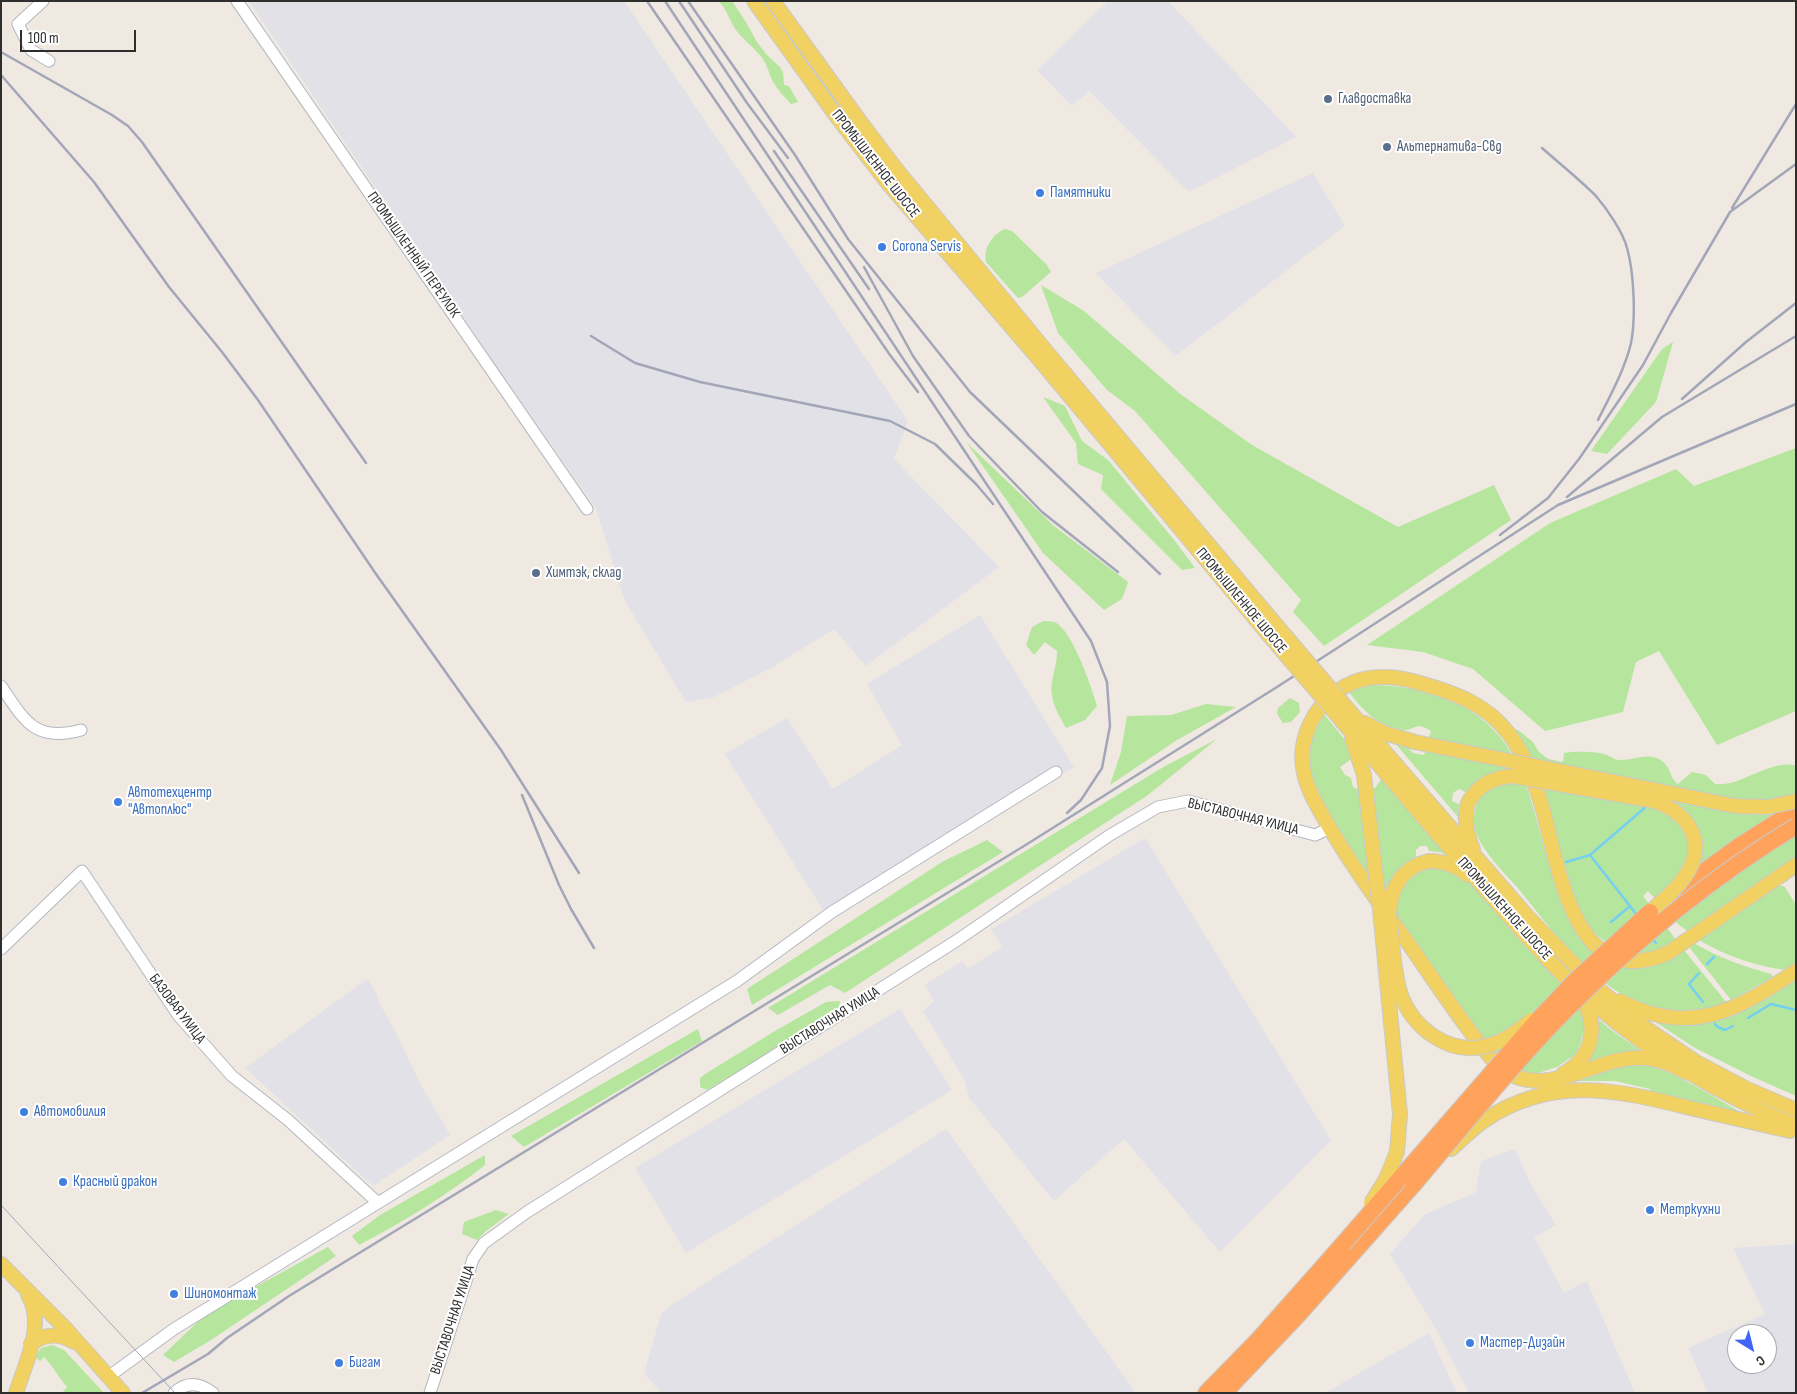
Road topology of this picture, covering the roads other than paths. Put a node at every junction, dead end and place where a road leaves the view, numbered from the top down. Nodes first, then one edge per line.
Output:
1 (43, 1) edge
2 (237, 1) edge
3 (754, 1) edge
4 (773, 1) edge
5 (50, 61) dead end
6 (967, 253) junction
7 (955, 263) junction
8 (587, 509) dead end
9 (1272, 630) junction
10 (1, 686) edge
11 (1347, 718) junction
12 (81, 730) dead end
13 (1056, 772) dead end
14 (1796, 801) edge
15 (1796, 810) edge
16 (1796, 826) edge
17 (1330, 828) junction
18 (1481, 863) junction
19 (1796, 865) edge
20 (1487, 891) junction
21 (1650, 912) junction
22 (1, 949) edge
23 (1796, 971) edge
24 (1572, 981) junction
25 (1596, 987) junction
26 (1688, 1073) junction
27 (1552, 1078) junction
28 (1796, 1110) edge
29 (1796, 1126) edge
30 (1796, 1132) edge
31 (1414, 1184) junction
32 (378, 1202) junction
33 (1343, 1244) junction
34 (1, 1264) edge
35 (20, 1284) junction
36 (31, 1344) junction
37 (79, 1344) junction
38 (108, 1377) junction
39 (16, 1393) edge
40 (123, 1393) edge
41 (174, 1393) edge
42 (214, 1393) edge
43 (430, 1393) edge
44 (1206, 1393) edge
45 (1224, 1393) edge

1 - 5 street
2 - 8 street, ПРОМЫШЛЕННЫЙ ПЕРЕУЛОК
3 - 7 main road, ПРОМЫШЛЕННОЕ ШОССЕ
4 - 6 main road, ПРОМЫШЛЕННОЕ ШОССЕ
6 - 7 main road
6 - 9 main road, ПРОМЫШЛЕННОЕ ШОССЕ
7 - 9 main road, ПРОМЫШЛЕННОЕ ШОССЕ
9 - 11 main road, ПРОМЫШЛЕННОЕ ШОССЕ, bridge
10 - 12 street
11 - 14 main road, bridge
11 - 18 main road, ПРОМЫШЛЕННОЕ ШОССЕ
11 - 20 main road, ПРОМЫШЛЕННОЕ ШОССЕ
11 - 33 main road, bridge
13 - 32 street
15 - 21 highway, bridge
16 - 31 highway, bridge
17 - 19 main road
17 - 27 main road
17 - 43 street, ВЫСТАВОЧНАЯ УЛИЦА
18 - 21 main road, bridge
18 - 25 main road, ПРОМЫШЛЕННОЕ ШОССЕ
20 - 24 main road, ПРОМЫШЛЕННОЕ ШОССЕ
20 - 24 main road, bridge
21 - 24 highway, bridge
22 - 32 street, БАЗОВАЯ УЛИЦА
23 - 25 main road
24 - 26 main road, ПРОМЫШЛЕННОЕ ШОССЕ
24 - 27 main road
24 - 33 highway, bridge
25 - 28 main road, ПРОМЫШЛЕННОЕ ШОССЕ
26 - 27 main road
26 - 29 main road, ПРОМЫШЛЕННОЕ ШОССЕ
30 - 31 main road, bridge
31 - 45 highway
32 - 38 street
33 - 44 highway
34 - 35 main road
35 - 36 main road
35 - 37 main road
36 - 37 main road
36 - 39 main road
37 - 38 main road
38 - 40 main road
41 - 42 street

